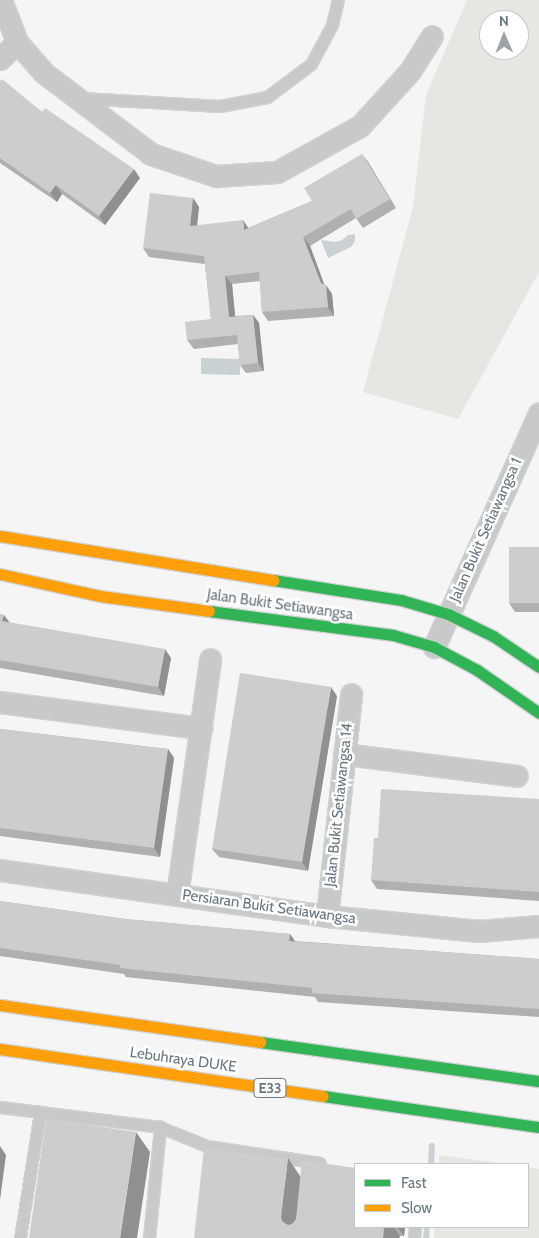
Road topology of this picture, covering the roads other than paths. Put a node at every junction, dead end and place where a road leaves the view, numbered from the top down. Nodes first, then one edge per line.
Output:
1 (1, 0) edge
2 (338, 0) edge
3 (432, 36) dead end
4 (17, 42) junction
5 (0, 59) edge
6 (77, 98) junction
7 (539, 414) edge
8 (0, 536) edge
9 (0, 574) edge
10 (448, 614) junction
11 (434, 647) junction
12 (210, 659) dead end
13 (539, 667) edge
14 (351, 694) dead end
15 (0, 702) edge
16 (539, 713) edge
17 (201, 728) junction
18 (344, 754) junction
19 (517, 776) dead end
20 (0, 870) edge
21 (178, 895) junction
22 (327, 916) junction
23 (539, 926) edge
24 (0, 1005) edge
25 (0, 1049) edge
26 (539, 1081) edge
27 (0, 1107) edge
28 (40, 1112) junction
29 (160, 1127) junction
30 (539, 1127) edge
31 (329, 1164) edge
32 (20, 1238) edge
33 (149, 1238) edge

1 - 4 street
2 - 6 lane
3 - 6 street
4 - 5 street
4 - 6 street
7 - 10 street, Jalan Bukit Setiawangsa 1
8 - 10 main road, Jalan Bukit Setiawangsa
9 - 11 main road, Jalan Bukit Setiawangsa
10 - 11 street, Jalan Bukit Setiawangsa 1
10 - 13 main road, Jalan Bukit Setiawangsa
11 - 16 main road, Jalan Bukit Setiawangsa
12 - 17 street
14 - 18 street, Jalan Bukit Setiawangsa 14
15 - 17 street
17 - 21 street
18 - 19 street
18 - 22 street, Jalan Bukit Setiawangsa 14
20 - 21 street, Persiaran Bukit Setiawangsa
21 - 22 street, Persiaran Bukit Setiawangsa
22 - 23 street, Persiaran Bukit Setiawangsa
24 - 26 main road, Lebuhraya DUKE
25 - 30 main road, Lebuhraya DUKE / E33
27 - 28 lane
28 - 29 lane
28 - 32 lane
29 - 31 lane
29 - 33 lane

